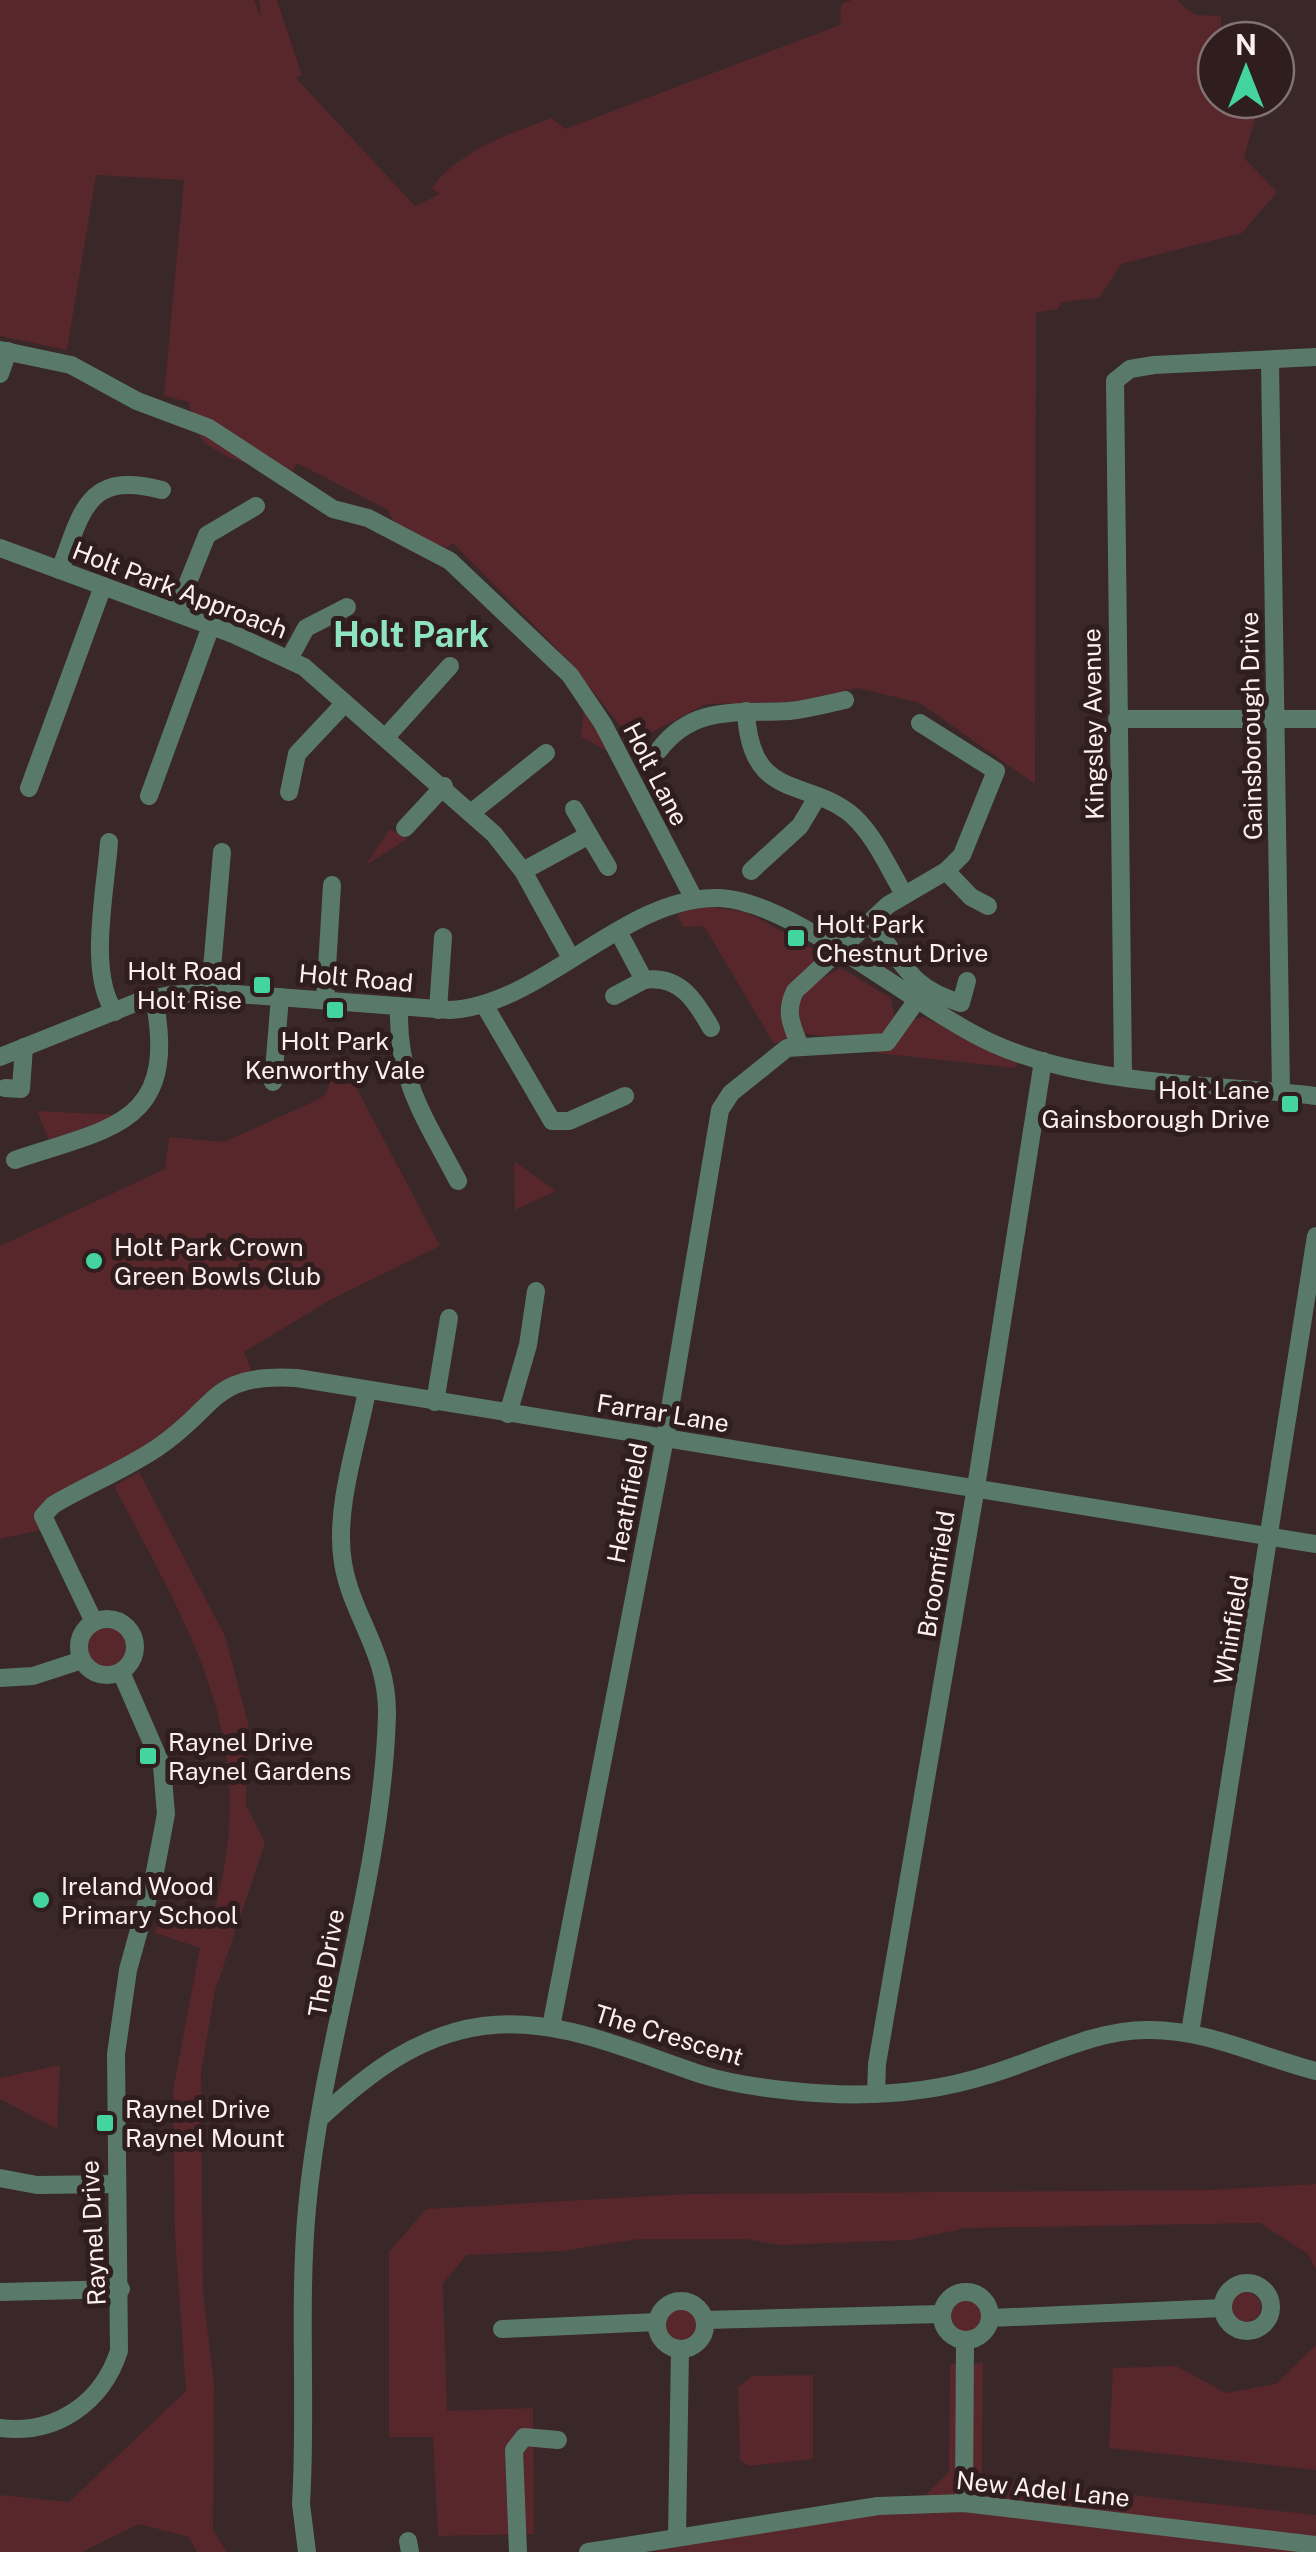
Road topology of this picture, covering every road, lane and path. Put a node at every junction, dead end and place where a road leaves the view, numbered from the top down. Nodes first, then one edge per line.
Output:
1 (4, 350) edge
2 (1316, 357) edge
3 (1270, 360) junction
4 (0, 374) edge
5 (162, 490) dead end
6 (256, 506) dead end
7 (0, 548) edge
8 (60, 570) junction
9 (102, 586) junction
10 (347, 607) dead end
11 (176, 612) junction
12 (211, 626) junction
13 (289, 659) junction
14 (450, 666) dead end
15 (844, 700) dead end
16 (345, 702) junction
17 (746, 711) junction
18 (1117, 719) junction
19 (1276, 719) junction
20 (1316, 719) edge
21 (920, 723) dead end
22 (386, 737) junction
23 (659, 750) dead end
24 (546, 753) dead end
25 (444, 786) junction
26 (29, 788) dead end
27 (289, 792) dead end
28 (149, 796) dead end
29 (816, 799) junction
30 (574, 809) dead end
31 (472, 812) junction
32 (405, 828) dead end
33 (589, 834) junction
34 (109, 842) dead end
35 (222, 852) dead end
36 (608, 867) dead end
37 (751, 870) dead end
38 (523, 871) junction
39 (946, 872) junction
40 (332, 886) dead end
41 (904, 894) junction
42 (694, 900) junction
43 (988, 906) dead end
44 (870, 924) junction
45 (619, 932) junction
46 (443, 937) dead end
47 (842, 953) junction
48 (571, 958) junction
49 (644, 980) junction
50 (967, 981) dead end
51 (210, 992) junction
52 (614, 996) dead end
53 (280, 997) junction
54 (154, 998) junction
55 (325, 1000) junction
56 (917, 1000) junction
57 (485, 1006) junction
58 (399, 1008) junction
59 (438, 1010) junction
60 (115, 1012) junction
61 (711, 1028) dead end
62 (799, 1044) junction
63 (24, 1048) junction
64 (0, 1057) edge
65 (1042, 1062) junction
66 (1123, 1075) junction
67 (273, 1082) dead end
68 (5, 1088) dead end
69 (1281, 1092) junction
70 (625, 1096) dead end
71 (1316, 1096) edge
72 (15, 1160) dead end
73 (458, 1181) dead end
74 (1316, 1236) edge
75 (536, 1290) dead end
76 (449, 1318) dead end
77 (367, 1391) junction
78 (436, 1402) junction
79 (508, 1414) junction
80 (665, 1438) junction
81 (976, 1487) junction
82 (1272, 1536) junction
83 (1316, 1544) edge
84 (94, 1622) junction
85 (82, 1660) junction
86 (121, 1672) junction
87 (0, 1678) edge
88 (551, 2027) junction
89 (1190, 2032) junction
90 (332, 2061) junction
91 (1316, 2071) edge
92 (358, 2084) junction
93 (876, 2094) junction
94 (320, 2118) junction
95 (0, 2178) edge
96 (115, 2184) junction
97 (121, 2289) junction
98 (0, 2292) edge
99 (1223, 2308) dead end
100 (942, 2314) junction
101 (990, 2318) junction
102 (705, 2320) junction
103 (657, 2322) junction
104 (502, 2329) dead end
105 (965, 2341) junction
106 (680, 2349) junction
107 (0, 2428) edge
108 (558, 2440) dead end
109 (964, 2503) junction
110 (677, 2537) junction
111 (1316, 2545) edge
112 (307, 2552) edge
113 (518, 2552) edge
114 (588, 2552) edge

1 - 4 street
1 - 42 street, Holt Lane
2 - 3 street
3 - 18 street, Kingsley Avenue
3 - 19 street, Gainsborough Drive
5 - 8 street
6 - 11 street
7 - 8 street, Holt Park Approach
8 - 9 street, Holt Park Approach
9 - 11 street, Holt Park Approach
9 - 26 street
10 - 13 street
11 - 12 street, Holt Park Approach
12 - 13 street, Holt Park Approach
12 - 28 street
13 - 16 street, Holt Park Approach
14 - 22 street
15 - 17 street
16 - 22 street, Holt Park Approach
16 - 27 street
17 - 23 street
17 - 29 street
18 - 19 street
18 - 66 street, Kingsley Avenue
19 - 20 street
19 - 69 street, Gainsborough Drive
21 - 39 street
22 - 25 street, Holt Park Approach
24 - 31 street
25 - 31 street, Holt Park Approach
25 - 32 street
29 - 37 street
29 - 41 street
30 - 33 street
31 - 38 street, Holt Park Approach
33 - 36 street
33 - 38 street
34 - 60 street
35 - 51 street
38 - 48 street, Holt Park Approach
39 - 41 street
39 - 43 street
40 - 55 street
41 - 44 street
42 - 45 street, Holt Road
42 - 47 street
44 - 47 street
44 - 50 street
45 - 48 street, Holt Road
45 - 49 street
46 - 59 street
47 - 56 street
47 - 62 street
48 - 57 street, Holt Road
49 - 52 street
49 - 61 street
51 - 53 street, Holt Road
51 - 54 street, Holt Road
53 - 55 street, Holt Road
53 - 67 street
54 - 60 street, Holt Road
54 - 72 street
55 - 58 street, Holt Road
56 - 62 street
56 - 65 street
57 - 59 street, Holt Road
57 - 70 street
58 - 59 street, Holt Road
58 - 73 street
60 - 63 street, Holt Road
62 - 80 street, Heathfield
63 - 64 street, Holt Road
63 - 68 street
65 - 66 street
65 - 81 street, Broomfield
66 - 69 street
69 - 71 street
74 - 82 street, Whinfield
75 - 79 street
76 - 78 street
77 - 78 street, Farrar Lane
77 - 84 street, Farrar Lane
77 - 90 street, The Drive
78 - 79 street, Farrar Lane
79 - 80 street, Farrar Lane
80 - 81 street, Farrar Lane
80 - 88 street, Heathfield
81 - 82 street, Farrar Lane
81 - 93 street, Broomfield
82 - 83 street, Farrar Lane
82 - 89 street, Whinfield
84 - 85 street
84 - 86 street
85 - 86 street
85 - 87 street
86 - 96 street, Raynel Drive
88 - 92 street, The Crescent
88 - 93 street, The Crescent
89 - 91 street, The Crescent
89 - 93 street, The Crescent
90 - 92 street
90 - 94 street, The Drive
92 - 94 street, The Crescent
94 - 112 street, The Drive
95 - 96 street
96 - 97 street, Raynel Drive
97 - 98 street
97 - 107 street, Raynel Drive
99 - 101 street
100 - 101 street
100 - 102 street
100 - 105 street
101 - 105 street
102 - 103 street
102 - 106 street
103 - 104 street
103 - 106 street
105 - 109 street
106 - 110 street
108 - 113 street
109 - 110 street, New Adel Lane
109 - 111 street, New Adel Lane
110 - 114 street, New Adel Lane

